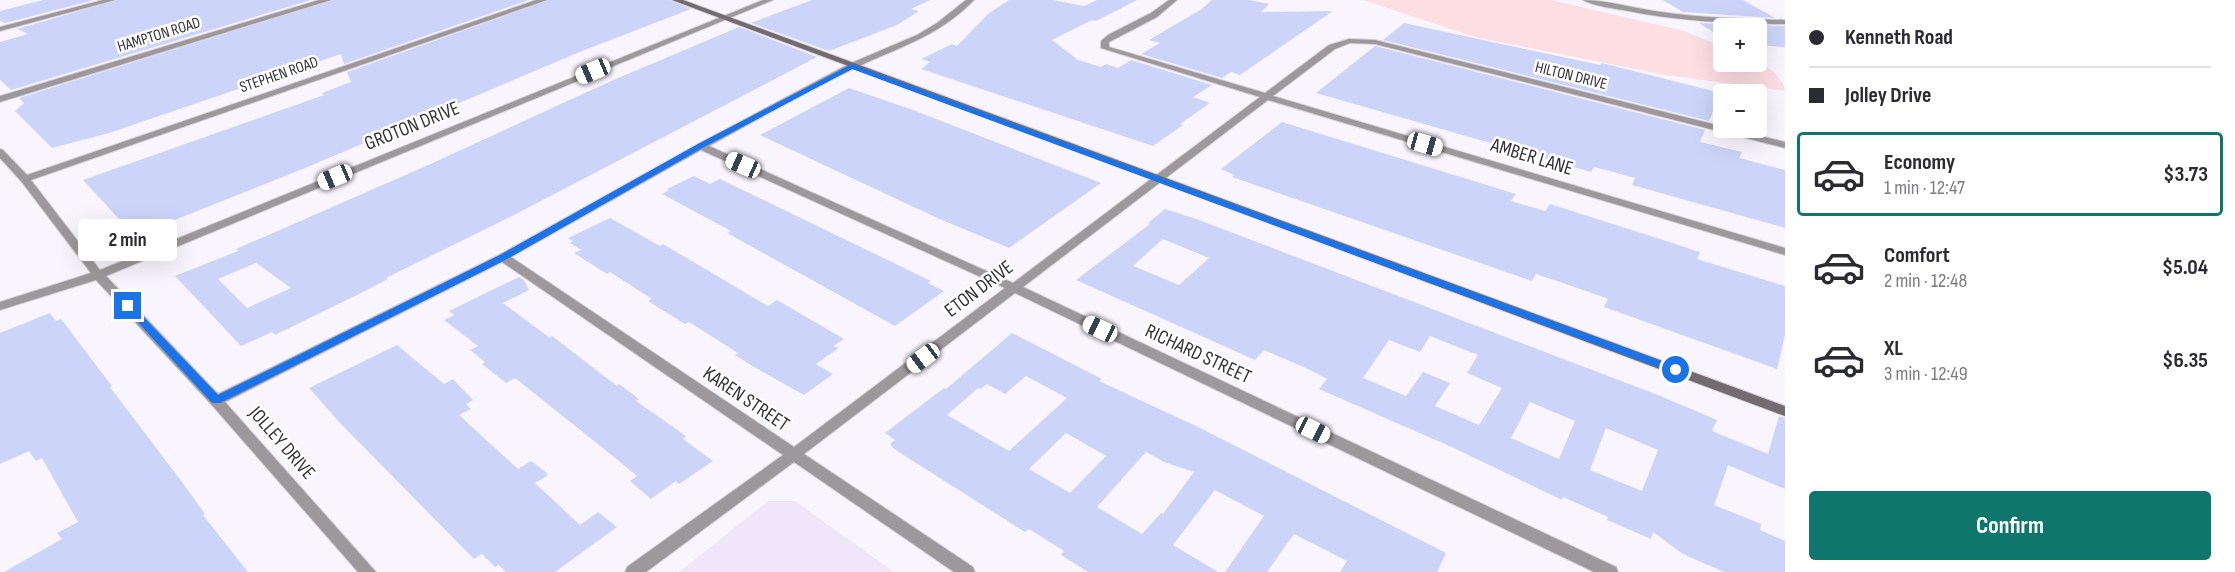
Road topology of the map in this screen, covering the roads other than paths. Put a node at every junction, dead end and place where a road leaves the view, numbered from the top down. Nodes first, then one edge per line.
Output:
1 (111, 0) edge
2 (327, 0) edge
3 (543, 0) edge
4 (676, 0) edge
5 (769, 0) edge
6 (970, 0) edge
7 (1173, 0) edge
8 (1587, 0) edge
9 (722, 17) junction
10 (1785, 22) edge
11 (0, 29) edge
12 (1349, 41) joint
13 (852, 66) junction
14 (1268, 97) junction
15 (0, 99) edge
16 (1785, 145) edge
17 (701, 146) junction
18 (0, 152) edge
19 (1157, 177) junction
20 (25, 179) junction
21 (1785, 252) edge
22 (503, 257) junction
23 (98, 275) junction
24 (1015, 288) junction
25 (0, 306) edge
26 (216, 401) junction
27 (1785, 411) edge
28 (793, 455) junction
29 (368, 572) edge
30 (633, 572) edge
31 (967, 572) edge
32 (1610, 572) edge

1 - 11 street
2 - 15 street, HAMPTON ROAD
3 - 20 street, STEPHEN ROAD
4 - 9 street
5 - 9 street, GROTON DRIVE
6 - 13 street
7 - 14 street, AMBER LANE
8 - 10 street
9 - 13 street
9 - 23 street, GROTON DRIVE
12 - 14 street, ETON DRIVE
12 - 16 street, HILTON DRIVE
13 - 17 street
13 - 19 street
14 - 19 street, ETON DRIVE
14 - 21 street, AMBER LANE
17 - 22 street
17 - 24 street, RICHARD STREET
18 - 20 street, JOLLEY DRIVE
19 - 24 street, ETON DRIVE
19 - 27 street
20 - 23 street, JOLLEY DRIVE
22 - 26 street
22 - 28 street, KAREN STREET
23 - 25 street, GROTON DRIVE
23 - 26 street, JOLLEY DRIVE
24 - 28 street, ETON DRIVE
24 - 32 street, RICHARD STREET
26 - 29 street, JOLLEY DRIVE
28 - 30 street, ETON DRIVE
28 - 31 street, KAREN STREET

